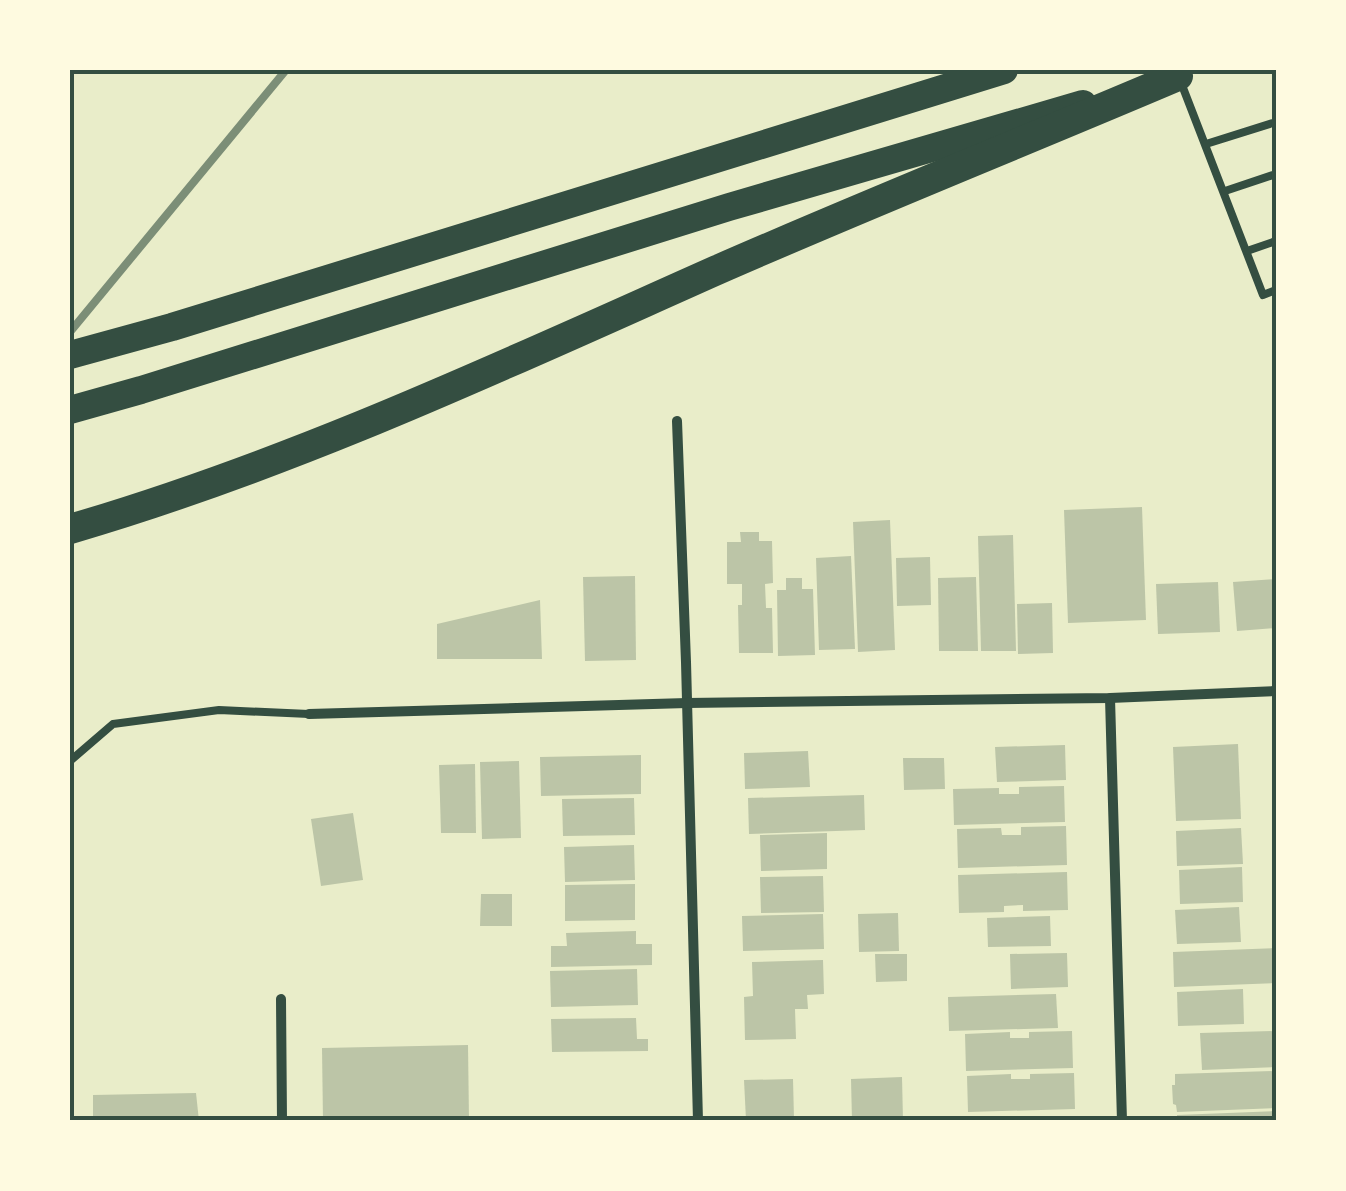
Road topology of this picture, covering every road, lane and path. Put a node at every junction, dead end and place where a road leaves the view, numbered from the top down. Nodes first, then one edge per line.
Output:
1 (1004, 70) edge
2 (1188, 73) edge
3 (1276, 122) edge
4 (1206, 144) junction
5 (1276, 174) edge
6 (1225, 191) junction
7 (1276, 241) edge
8 (1247, 251) junction
9 (1276, 290) edge
10 (70, 355) edge
11 (70, 410) edge
12 (676, 420) dead end
13 (70, 529) edge
14 (1276, 691) edge
15 (1110, 698) junction
16 (687, 703) junction
17 (310, 714) joint
18 (70, 761) edge
19 (281, 999) dead end
20 (282, 1121) edge
21 (698, 1121) edge
22 (1122, 1121) edge

1 - 10 highway
2 - 4 lane
2 - 11 highway
2 - 13 highway
3 - 4 lane
4 - 6 lane
5 - 6 lane
6 - 8 lane
7 - 8 lane
8 - 9 lane
12 - 16 street
14 - 15 street
15 - 16 street
15 - 22 street
16 - 17 street
16 - 21 street
17 - 18 lane
19 - 20 street

